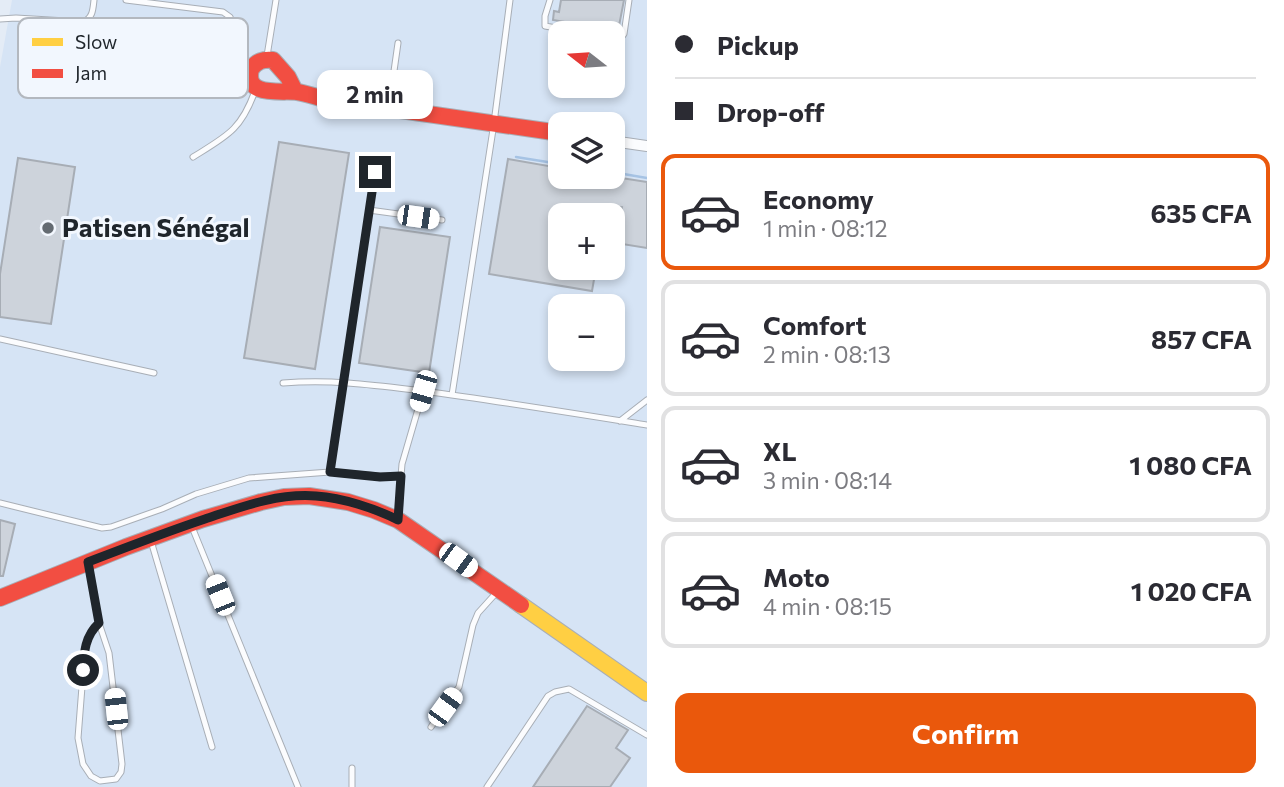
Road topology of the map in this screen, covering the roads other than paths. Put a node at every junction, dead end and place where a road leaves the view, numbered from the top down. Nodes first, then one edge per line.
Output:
1 (94, 0) edge
2 (126, 0) edge
3 (275, 0) edge
4 (510, 0) edge
5 (550, 0) edge
6 (629, 0) edge
7 (18, 18) edge
8 (90, 18) edge
9 (231, 18) edge
10 (0, 19) edge
11 (548, 27) edge
12 (625, 27) edge
13 (398, 43) dead end
14 (266, 58) junction
15 (256, 88) junction
16 (295, 91) junction
17 (389, 108) junction
18 (494, 123) junction
19 (548, 131) edge
20 (625, 143) edge
21 (647, 146) edge
22 (193, 157) dead end
23 (375, 172) dead end
24 (369, 211) junction
25 (442, 220) dead end
26 (0, 339) edge
27 (155, 373) dead end
28 (344, 381) junction
29 (283, 383) dead end
30 (423, 391) junction
31 (452, 395) junction
32 (647, 400) edge
33 (620, 421) junction
34 (647, 425) edge
35 (330, 472) junction
36 (401, 476) junction
37 (0, 503) edge
38 (398, 520) junction
39 (190, 524) junction
40 (150, 538) junction
41 (88, 562) junction
42 (499, 590) junction
43 (0, 598) edge
44 (99, 623) junction
45 (647, 693) edge
46 (431, 727) dead end
47 (647, 735) edge
48 (212, 747) dead end
49 (352, 768) dead end
50 (298, 787) edge
51 (352, 787) edge
52 (487, 787) edge

1 - 8 lane
2 - 9 lane
3 - 14 lane
4 - 18 lane
5 - 11 lane
6 - 12 lane
7 - 10 lane
13 - 17 lane
14 - 15 street
14 - 16 street
15 - 16 street
15 - 22 lane
16 - 17 street
17 - 18 street
18 - 19 street
18 - 31 lane
20 - 21 street
23 - 24 lane
24 - 25 lane
24 - 28 lane
26 - 27 lane
28 - 29 lane
28 - 30 lane
28 - 35 lane
30 - 31 lane
30 - 36 lane
31 - 33 lane
32 - 33 lane
33 - 34 lane
35 - 36 lane
35 - 37 lane
36 - 38 lane
38 - 39 street
38 - 42 street
39 - 40 street
39 - 50 lane
40 - 41 street
40 - 48 lane
41 - 43 street
41 - 44 lane
42 - 45 street
42 - 46 lane
44 - 44 lane
47 - 52 lane
49 - 51 lane

